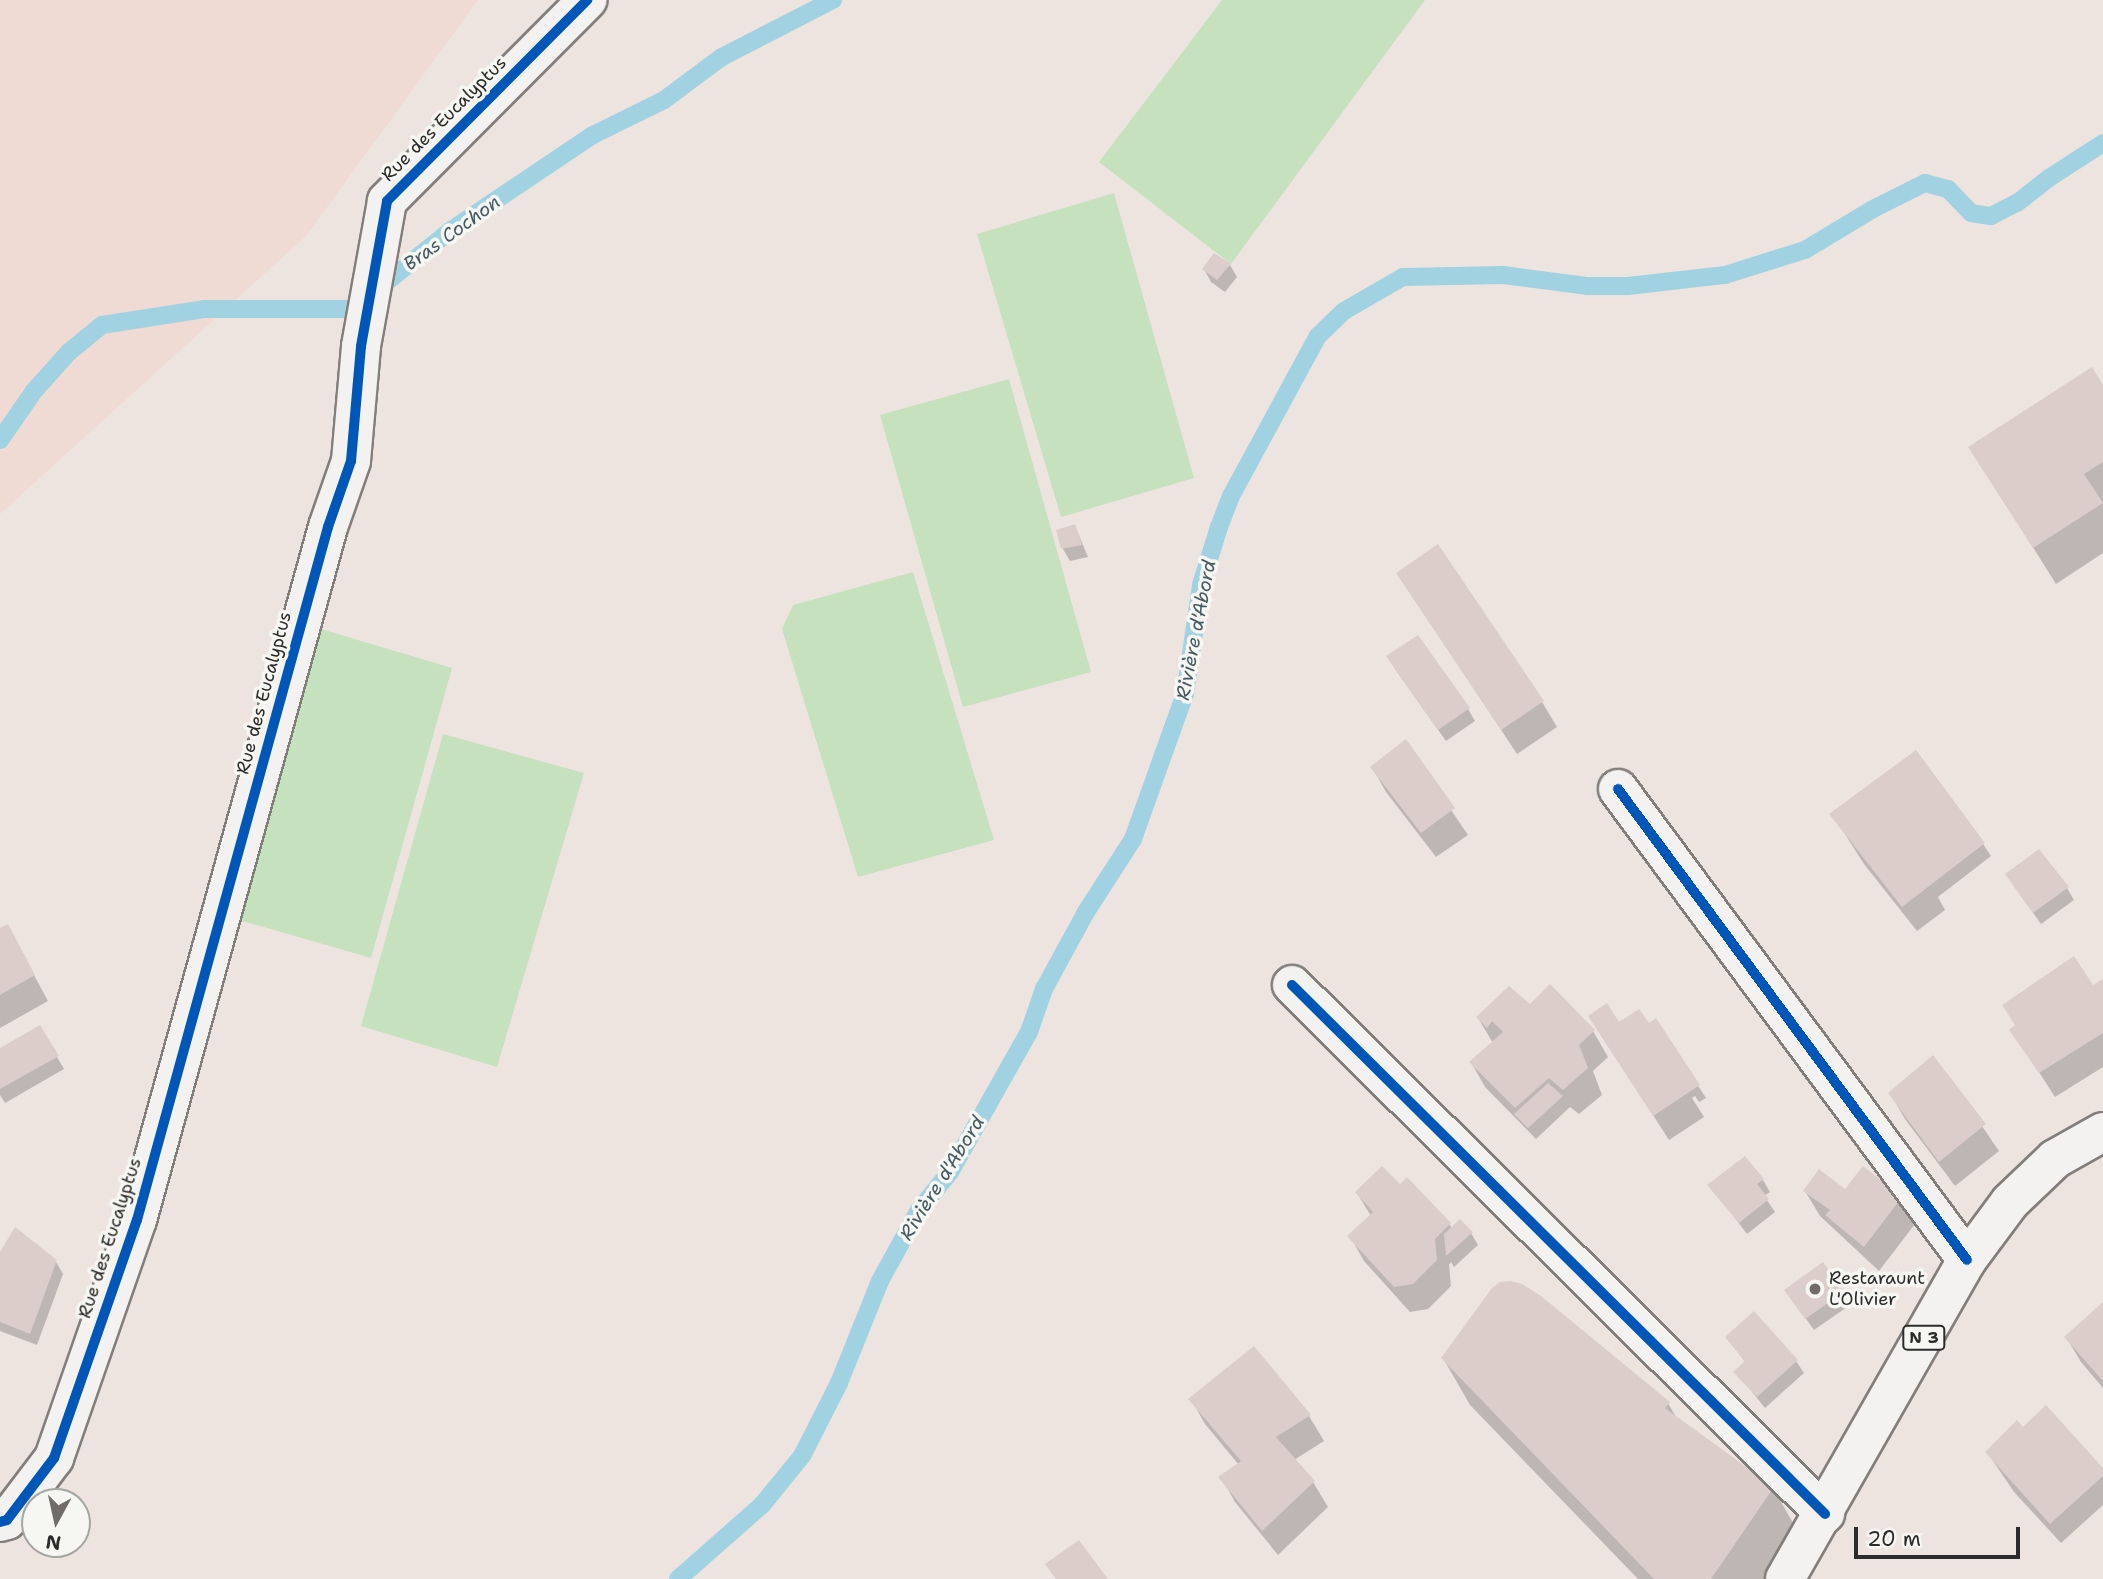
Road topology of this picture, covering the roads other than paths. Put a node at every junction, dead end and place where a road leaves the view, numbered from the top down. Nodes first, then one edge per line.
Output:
1 (587, 0) edge
2 (1618, 789) dead end
3 (1292, 985) dead end
4 (2103, 1132) edge
5 (1967, 1260) junction
6 (1825, 1514) junction
7 (0, 1522) edge
8 (1785, 1579) edge

1 - 7 street, Rue des Eucalyptus
2 - 5 street
3 - 6 street
4 - 5 street, N 3
5 - 6 street, N 3
6 - 8 street, N 3

